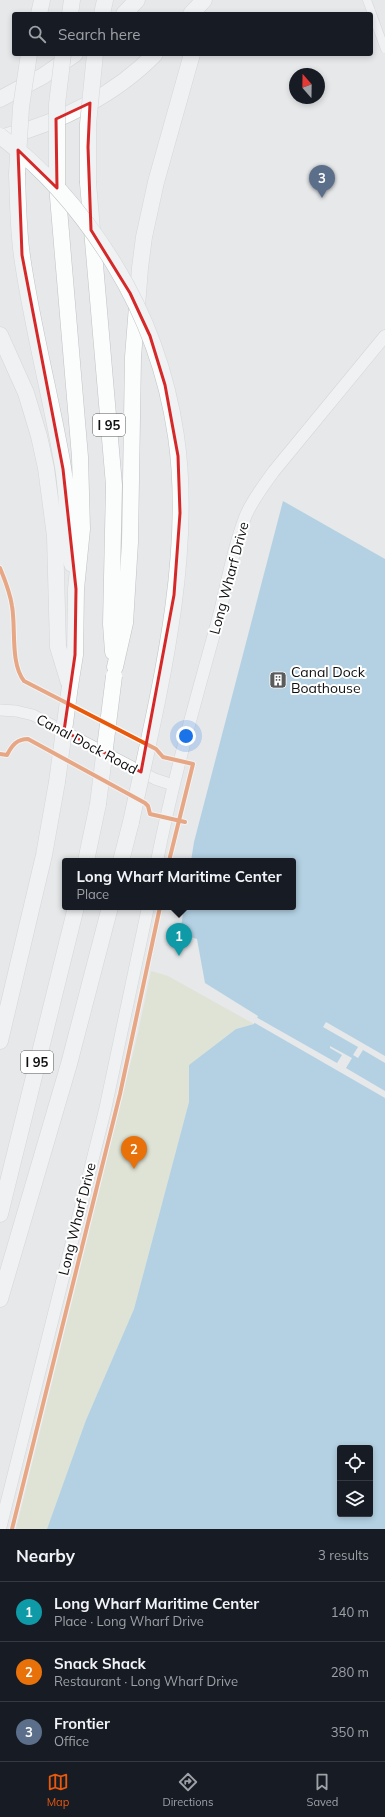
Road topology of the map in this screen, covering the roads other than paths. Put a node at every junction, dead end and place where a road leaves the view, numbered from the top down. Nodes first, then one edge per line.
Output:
1 (42, 0) edge
2 (72, 0) edge
3 (104, 0) edge
4 (136, 0) edge
5 (204, 0) edge
6 (208, 0) edge
7 (367, 0) edge
8 (39, 12) edge
9 (70, 12) edge
10 (102, 12) edge
11 (126, 12) edge
12 (193, 12) edge
13 (205, 12) edge
14 (371, 12) edge
15 (373, 16) edge
16 (385, 49) edge
17 (29, 56) edge
18 (63, 56) edge
19 (72, 56) edge
20 (94, 56) edge
21 (153, 56) edge
22 (191, 56) edge
23 (0, 99) edge
24 (0, 137) edge
25 (0, 335) edge
26 (385, 336) edge
27 (76, 589) junction
28 (115, 671) junction
29 (70, 686) junction
30 (0, 710) edge
31 (173, 785) junction
32 (87, 858) edge
33 (122, 858) edge
34 (158, 858) edge
35 (75, 910) edge
36 (109, 910) edge
37 (147, 910) edge
38 (0, 1041) edge
39 (0, 1214) edge
40 (0, 1299) edge
41 (0, 1529) edge

1 - 8 highway
2 - 9 highway
3 - 10 highway
4 - 11 highway
5 - 12 highway
6 - 13 highway
7 - 14 street
15 - 16 street
17 - 27 highway, bridge
18 - 27 highway, I 95, bridge
19 - 23 highway
20 - 28 highway, I 95, bridge
21 - 24 highway
22 - 28 highway
24 - 33 highway, bridge
25 - 29 highway
26 - 31 main road, Long Wharf Drive
27 - 29 highway, I 95
28 - 32 highway, I 95, bridge
29 - 38 highway, I 95, bridge
30 - 31 street, Canal Dock Road
31 - 34 main road, Long Wharf Drive
35 - 39 highway, I 95
36 - 40 highway
37 - 41 main road, Long Wharf Drive

